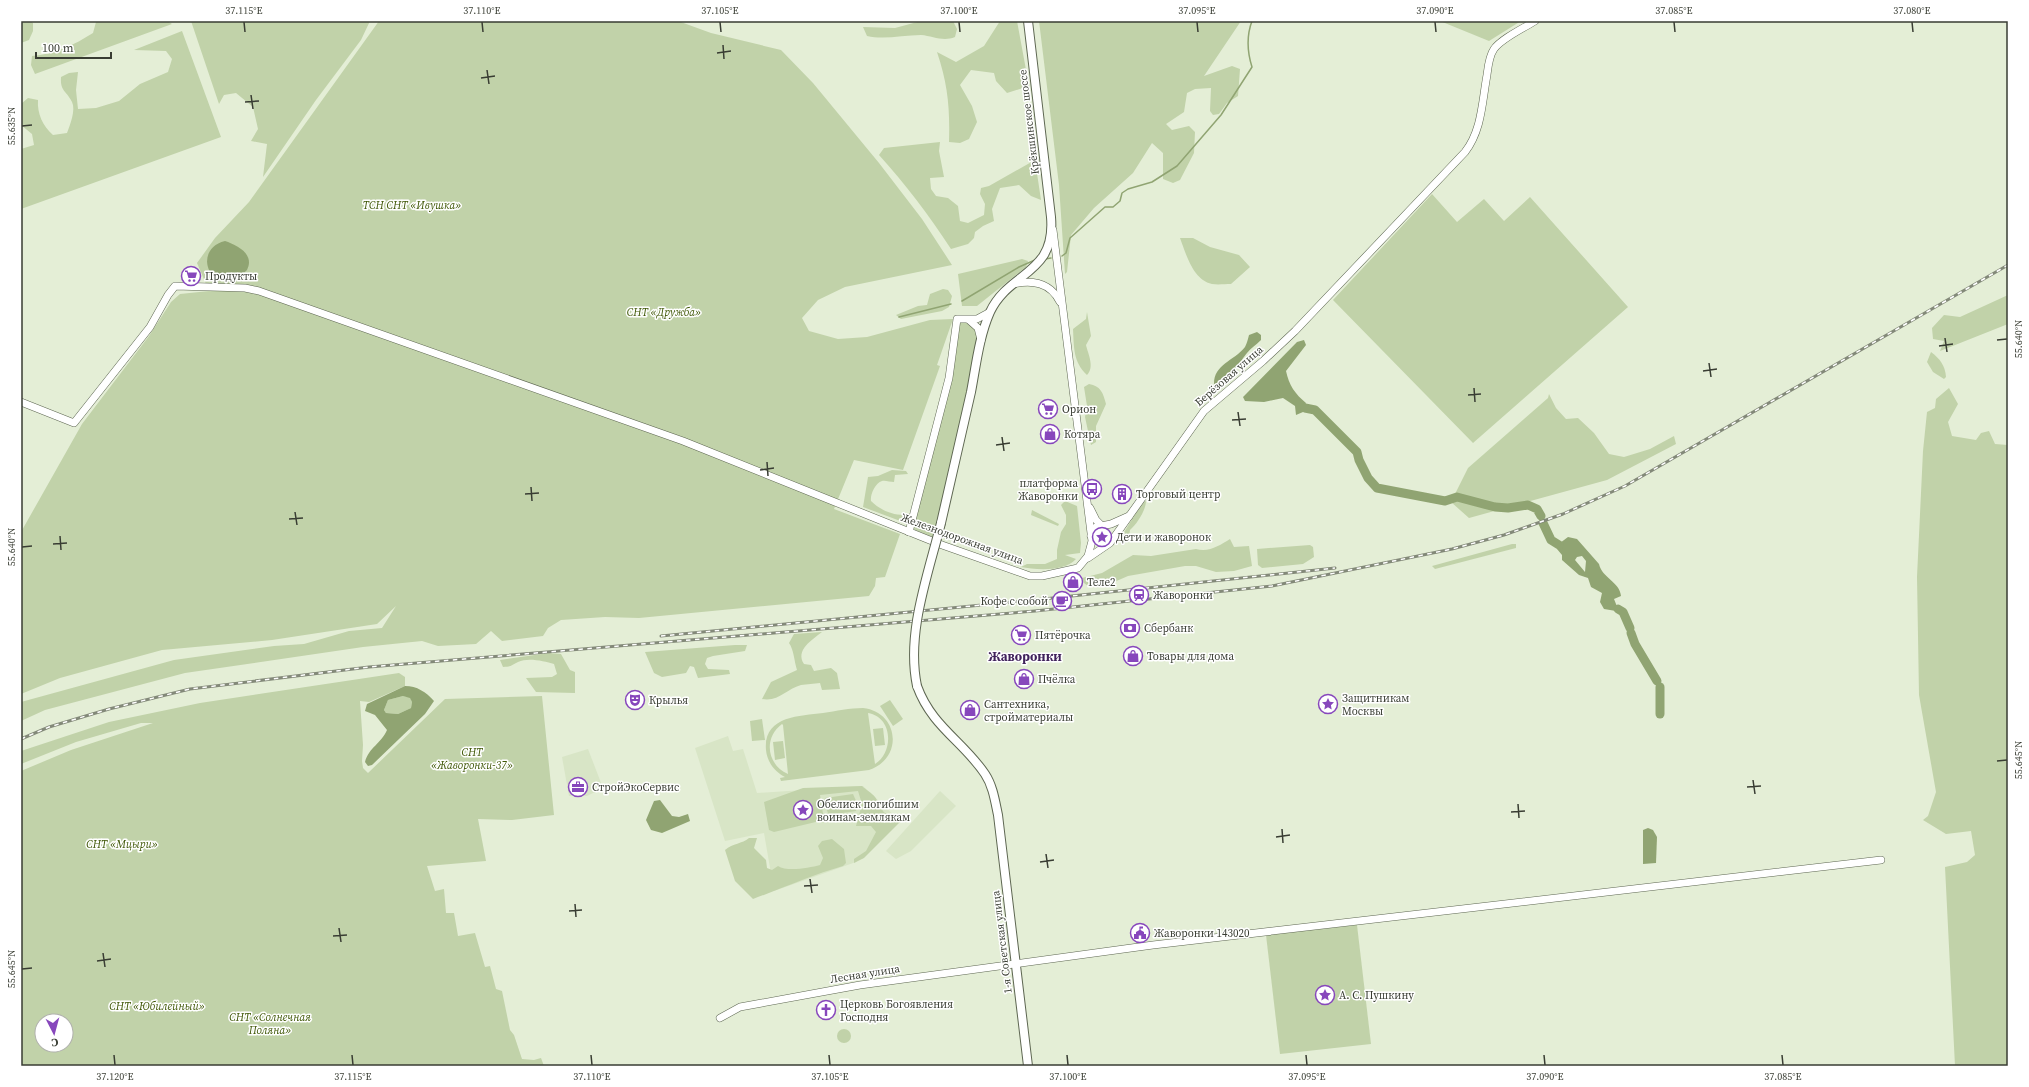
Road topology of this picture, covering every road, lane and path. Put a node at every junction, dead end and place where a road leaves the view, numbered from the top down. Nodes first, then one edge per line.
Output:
1 (1028, 21) edge
2 (1536, 21) edge
3 (1052, 220) junction
4 (1012, 284) junction
5 (1062, 308) junction
6 (990, 312) junction
7 (969, 320) junction
8 (981, 342) junction
9 (21, 402) edge
10 (1086, 498) junction
11 (1130, 515) junction
12 (941, 523) joint
13 (1103, 526) junction
14 (909, 532) junction
15 (1092, 539) junction
16 (1112, 541) junction
17 (1104, 547) junction
18 (1085, 561) junction
19 (1881, 860) dead end
20 (1016, 964) junction
21 (720, 1018) dead end
22 (1028, 1066) edge

1 - 3 main road, Крёкшинское шоссе
2 - 11 street, Берёзовая улица
3 - 4 main road, Крёкшинское шоссе
3 - 5 street
4 - 5 street
4 - 6 main road, Крёкшинское шоссе
5 - 10 street
6 - 7 street
6 - 8 main road, Крёкшинское шоссе
7 - 8 street
7 - 14 street
8 - 12 main road, Крёкшинское шоссе
9 - 14 street, Железнодорожная улица
10 - 13 street
10 - 15 street
11 - 13 street
11 - 16 street, Берёзовая улица
12 - 20 main road, 1-я Советская улица, bridge
13 - 15 street
13 - 16 street
14 - 18 street, Железнодорожная улица
15 - 17 street
15 - 18 street
16 - 17 street
17 - 18 street, Железнодорожная улица
19 - 20 street, Лесная улица
20 - 21 street, Лесная улица
20 - 22 main road, 1-я Советская улица

